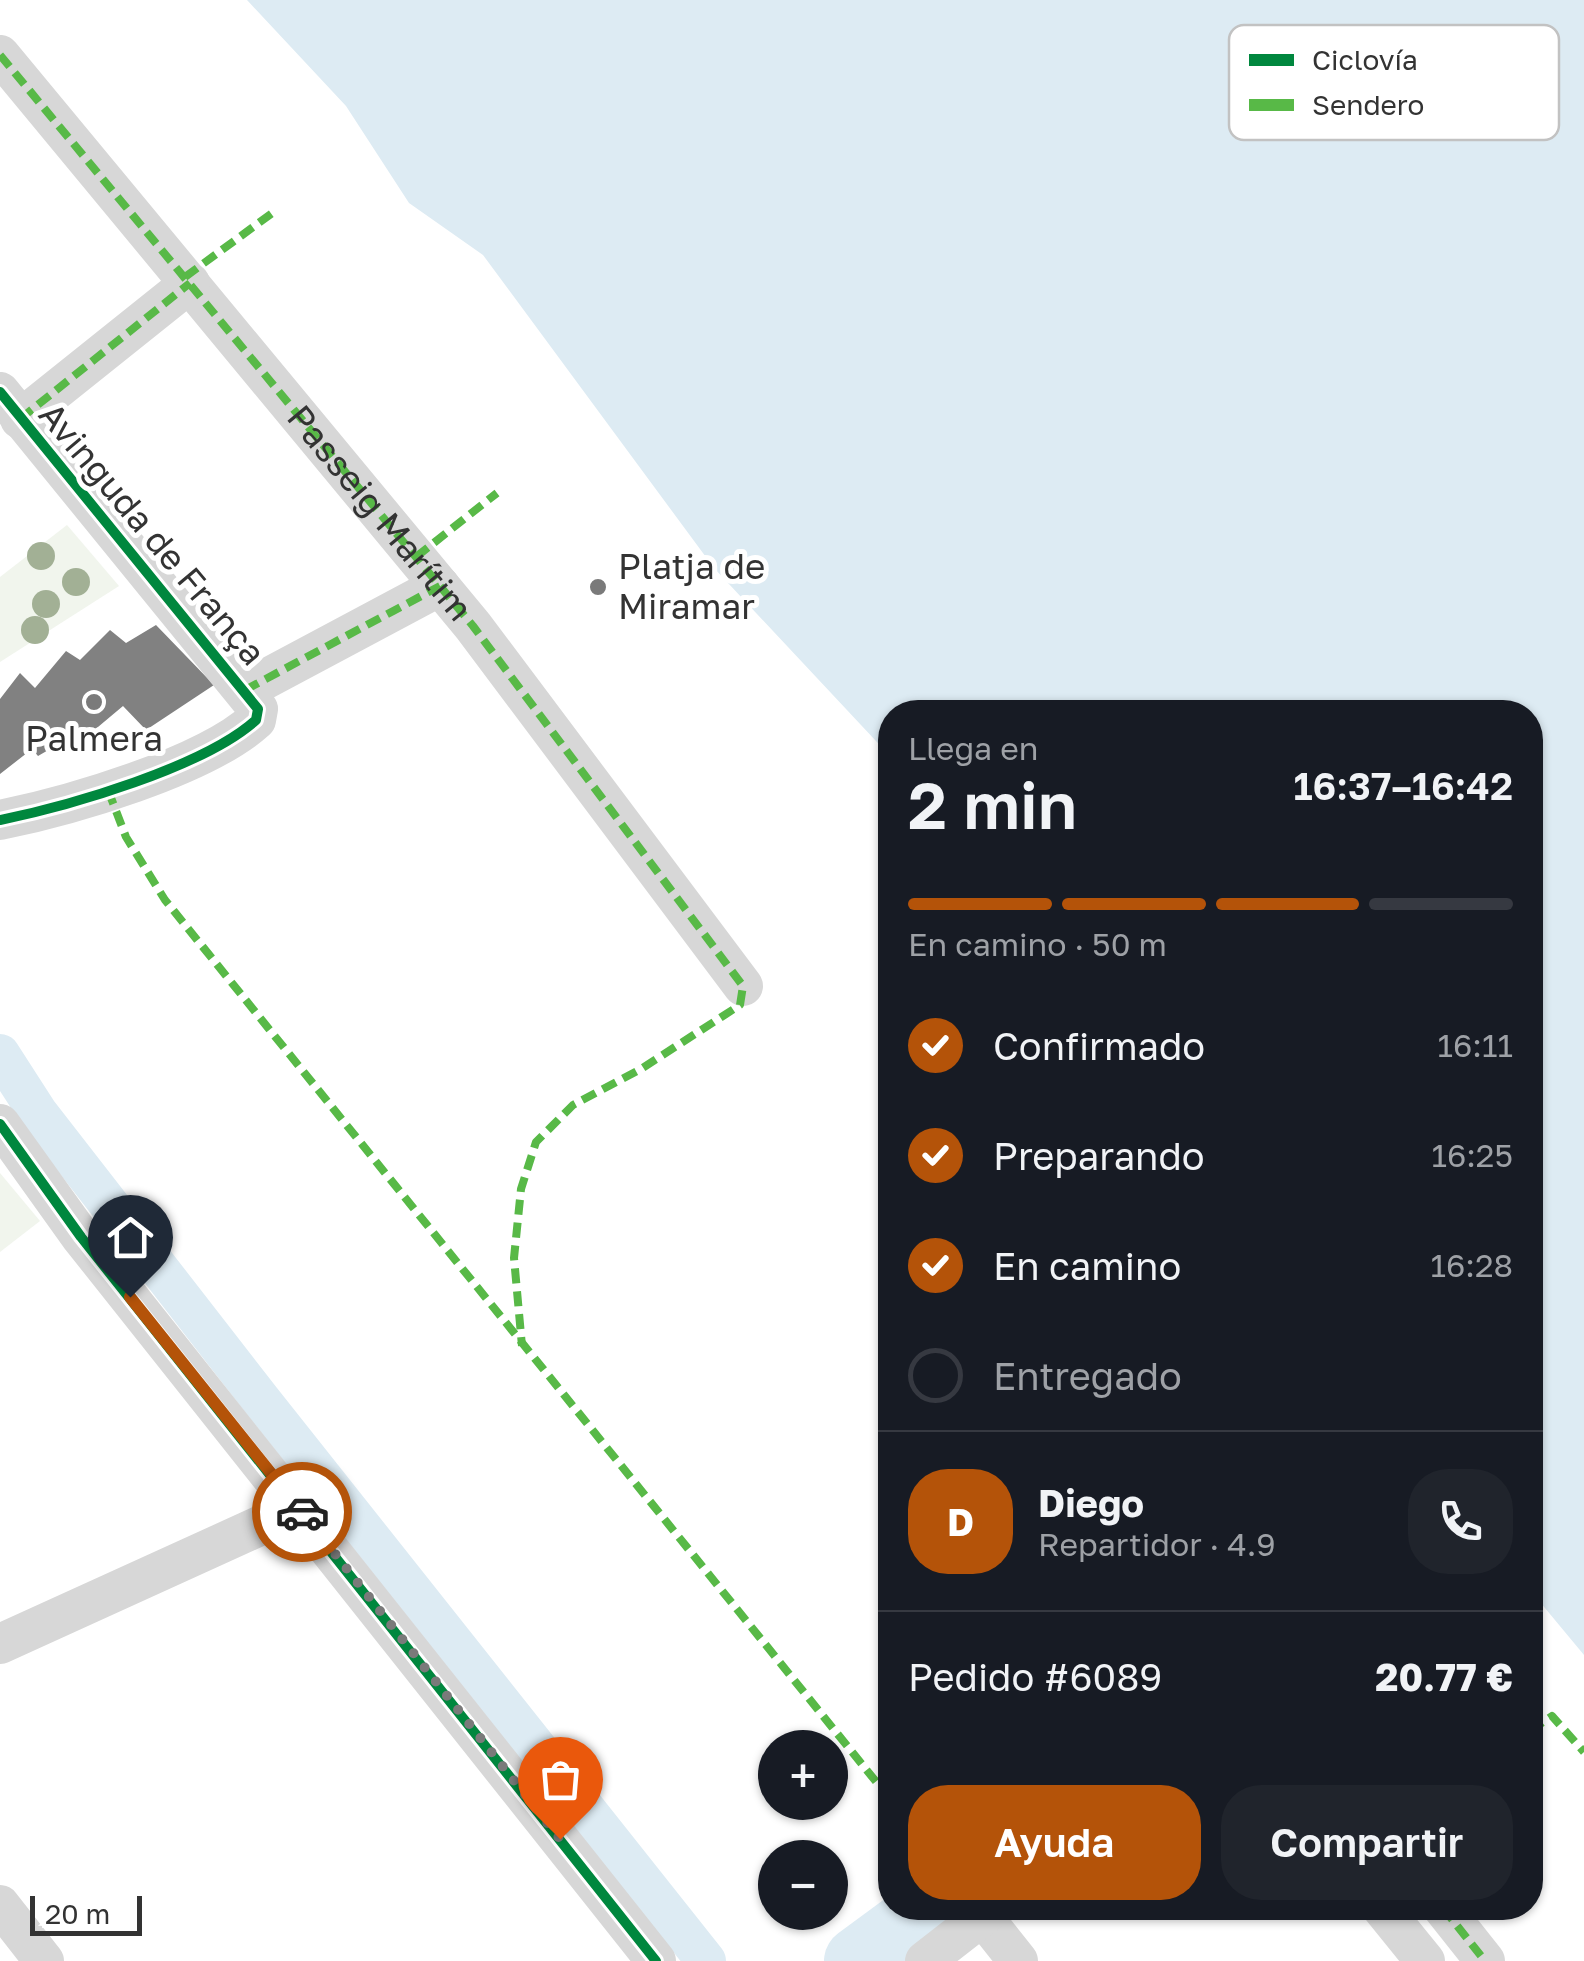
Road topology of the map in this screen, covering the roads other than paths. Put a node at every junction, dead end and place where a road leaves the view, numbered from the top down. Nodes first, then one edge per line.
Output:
1 (0, 55) edge
2 (190, 283) junction
3 (10, 405) edge
4 (440, 586) junction
5 (251, 701) junction
6 (0, 820) edge
7 (744, 986) dead end
8 (0, 1124) edge
9 (299, 1508) junction
10 (0, 1644) edge
11 (0, 1905) edge
12 (972, 1920) edge
13 (991, 1920) edge
14 (1392, 1920) edge
15 (1453, 1920) edge
16 (36, 1958) edge
17 (656, 1961) edge
18 (925, 1961) edge
19 (1018, 1961) edge
20 (1425, 1961) edge
21 (1485, 1961) edge

1 - 2 street, Passeig Marítim
2 - 3 street
2 - 4 street, Passeig Marítim
3 - 5 street, Avinguda de França
4 - 5 street
4 - 7 street, Passeig Marítim
5 - 6 street
8 - 9 street
9 - 10 street
9 - 17 street
11 - 16 street
12 - 18 street
13 - 19 street
14 - 20 street
15 - 21 street

